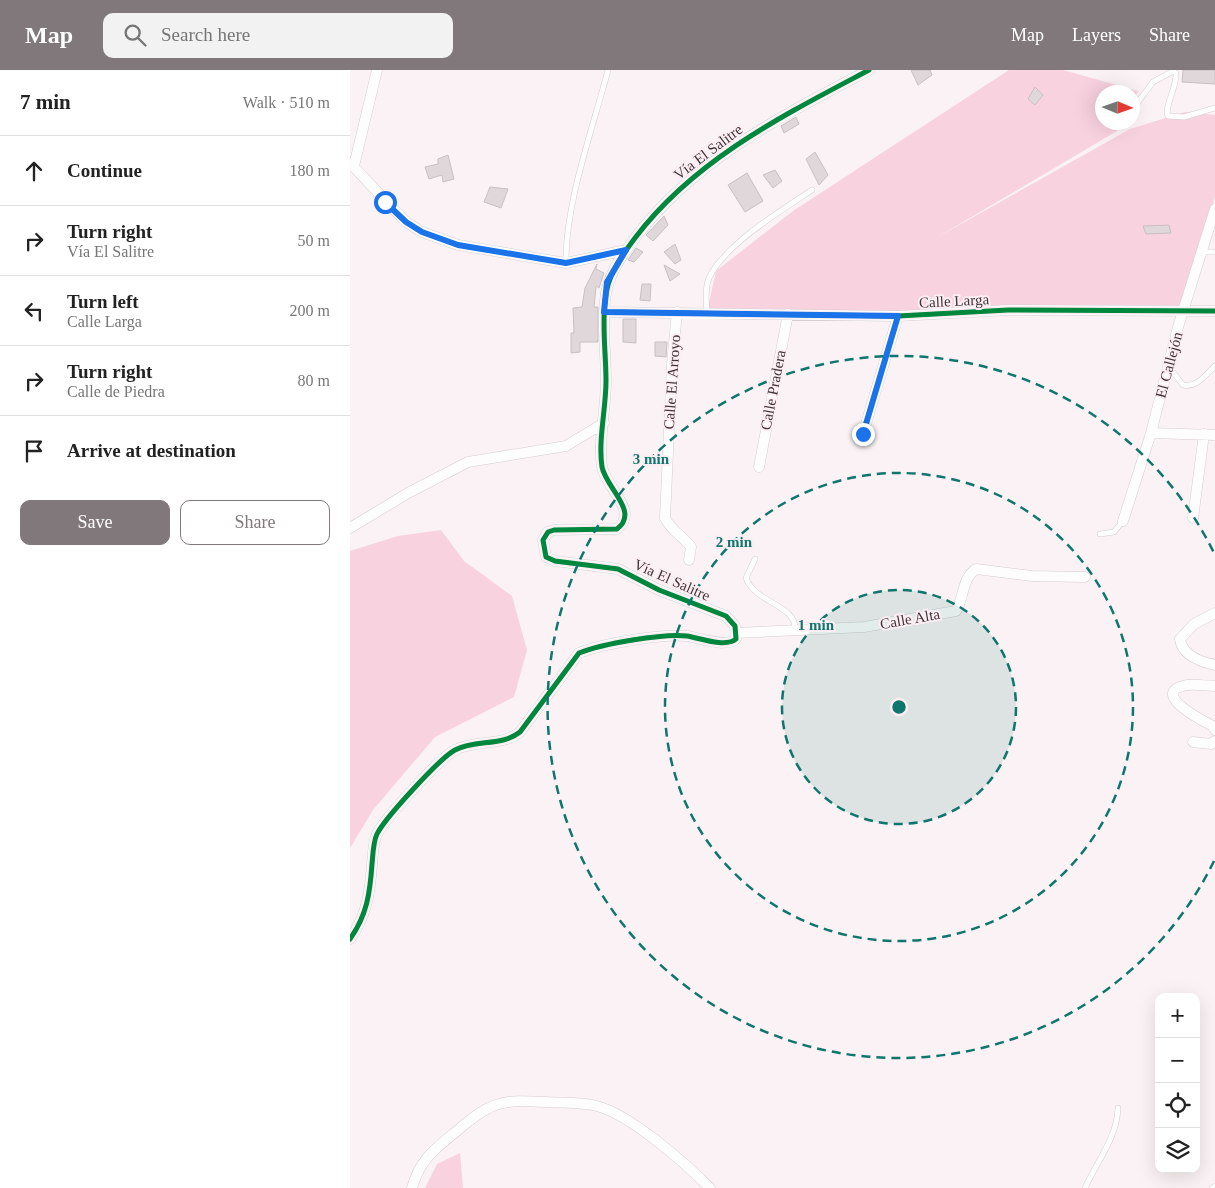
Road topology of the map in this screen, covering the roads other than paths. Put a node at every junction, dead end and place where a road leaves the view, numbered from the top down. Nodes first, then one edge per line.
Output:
1 (378, 70) edge
2 (608, 70) edge
3 (869, 70) edge
4 (1140, 100) edge
5 (1215, 108) edge
6 (352, 164) edge
7 (812, 190) dead end
8 (1215, 209) edge
9 (626, 250) junction
10 (1203, 252) junction
11 (1215, 252) edge
12 (566, 263) junction
13 (1185, 311) junction
14 (1215, 311) edge
15 (604, 312) junction
16 (677, 312) junction
17 (706, 312) junction
18 (788, 314) junction
19 (898, 316) junction
20 (1215, 366) edge
21 (1169, 367) junction
22 (604, 423) junction
23 (1151, 432) junction
24 (863, 434) dead end
25 (1204, 434) junction
26 (1215, 435) edge
27 (759, 467) dead end
28 (1194, 518) dead end
29 (1123, 521) joint
30 (350, 528) edge
31 (1100, 534) dead end
32 (755, 559) dead end
33 (690, 560) dead end
34 (1085, 576) dead end
35 (1215, 613) edge
36 (795, 630) junction
37 (736, 633) junction
38 (1215, 665) edge
39 (1215, 686) edge
40 (1215, 730) edge
41 (1215, 741) edge
42 (1193, 742) dead end
43 (350, 939) edge
44 (1118, 1108) dead end
45 (412, 1188) edge
46 (710, 1188) edge
47 (1085, 1188) edge

1 - 6 street
2 - 12 lane
3 - 9 street, Vía El Salitre
4 - 5 lane
6 - 12 street
7 - 17 lane
8 - 10 street, El Callejón
9 - 12 street
9 - 15 street, Vía El Salitre
10 - 11 lane
10 - 13 street, El Callejón
13 - 14 street, Calle Larga
13 - 19 street, Calle Larga
13 - 21 street, El Callejón
15 - 16 street, Calle Larga
15 - 22 street, Vía El Salitre
16 - 17 street, Calle Larga
16 - 33 street, Calle El Arroyo
17 - 18 street, Calle Larga
18 - 19 street, Calle Larga
18 - 27 street, Calle Pradera
19 - 24 street
20 - 21 lane
21 - 23 street, El Callejón
22 - 30 street
22 - 37 street, Vía El Salitre
23 - 25 street
23 - 29 street, El Callejón
25 - 26 street
25 - 28 street
29 - 31 lane
32 - 36 lane
34 - 36 street, Calle Alta
35 - 38 street
36 - 37 street, Calle Alta
37 - 43 street
39 - 40 street
41 - 42 street
44 - 47 lane
45 - 46 street

